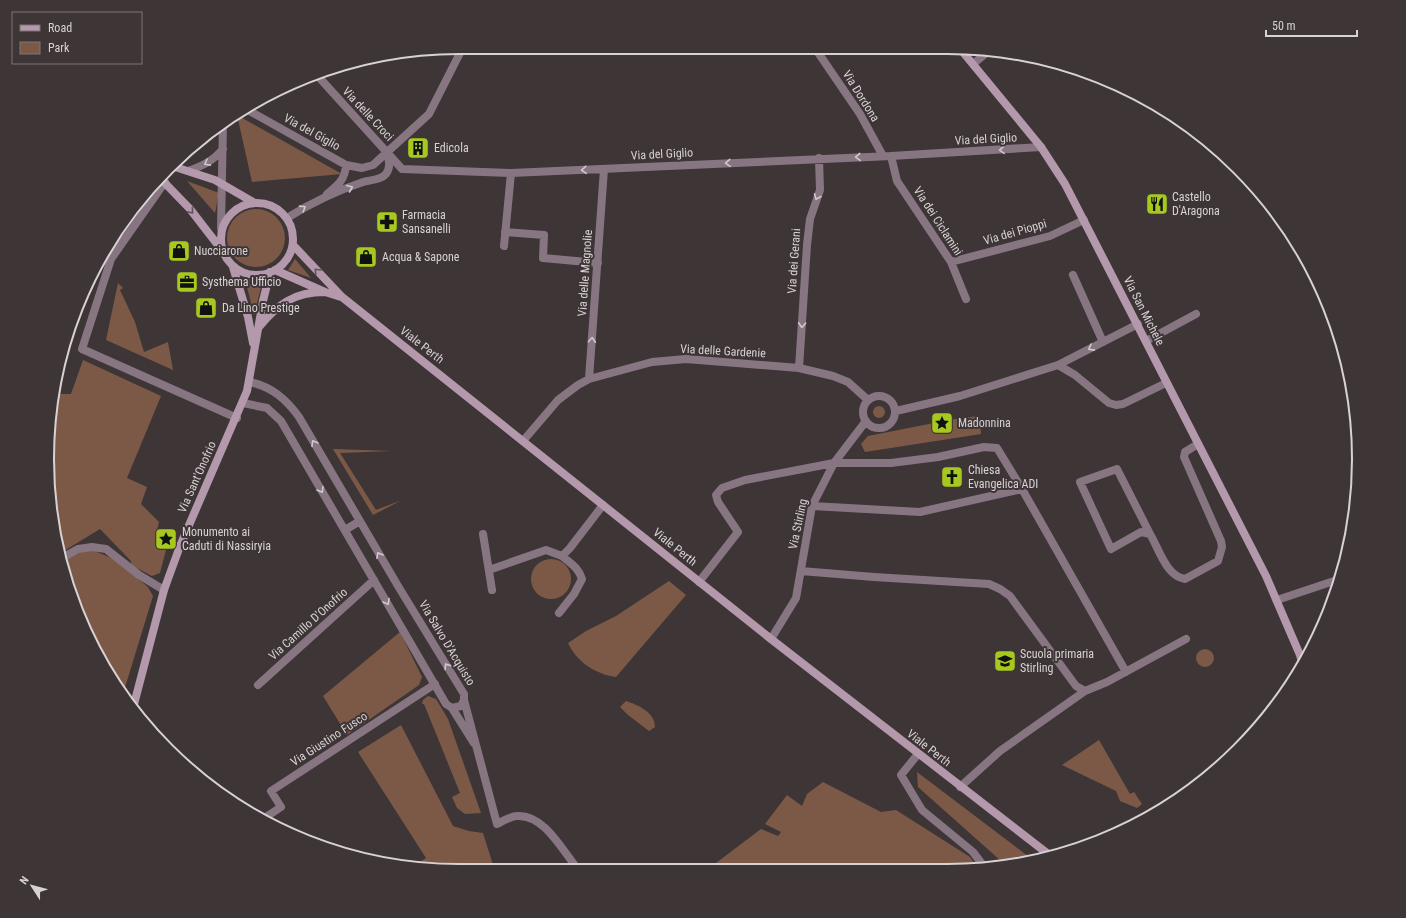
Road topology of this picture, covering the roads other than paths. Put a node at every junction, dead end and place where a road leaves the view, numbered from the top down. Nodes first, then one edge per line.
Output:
1 (459, 54) edge
2 (819, 54) edge
3 (965, 55) edge
4 (983, 56) edge
5 (973, 64) junction
6 (320, 79) edge
7 (250, 112) edge
8 (223, 130) edge
9 (1041, 148) junction
10 (223, 149) junction
11 (387, 152) junction
12 (887, 156) junction
13 (819, 158) junction
14 (346, 165) junction
15 (178, 168) edge
16 (604, 169) junction
17 (188, 171) junction
18 (511, 173) junction
19 (165, 182) edge
20 (223, 184) junction
21 (155, 192) edge
22 (320, 200) junction
23 (253, 202) junction
24 (287, 218) junction
25 (1084, 220) junction
26 (221, 228) junction
27 (505, 232) junction
28 (293, 245) junction
29 (504, 246) dead end
30 (222, 249) junction
31 (951, 262) junction
32 (598, 263) junction
33 (233, 267) junction
34 (272, 271) junction
35 (1073, 275) dead end
36 (325, 292) junction
37 (342, 297) junction
38 (966, 299) dead end
39 (1196, 314) dead end
40 (1138, 324) junction
41 (259, 328) junction
42 (1146, 341) junction
43 (1103, 342) junction
44 (254, 348) junction
45 (1058, 365) junction
46 (799, 368) junction
47 (590, 379) junction
48 (250, 382) junction
49 (1166, 383) junction
50 (868, 400) junction
51 (243, 403) junction
52 (896, 411) junction
53 (237, 418) junction
54 (866, 421) junction
55 (523, 441) junction
56 (1198, 444) junction
57 (834, 462) junction
58 (1022, 489) junction
59 (603, 505) junction
60 (812, 506) junction
61 (360, 521) junction
62 (345, 530) junction
63 (483, 534) dead end
64 (1150, 534) junction
65 (66, 556) edge
66 (562, 556) junction
67 (489, 570) junction
68 (801, 571) junction
69 (374, 580) junction
70 (1333, 581) edge
71 (699, 582) junction
72 (164, 590) junction
73 (492, 590) dead end
74 (1277, 600) junction
75 (559, 613) dead end
76 (771, 639) junction
77 (1186, 639) dead end
78 (1301, 657) edge
79 (1126, 672) junction
80 (435, 684) junction
81 (258, 685) dead end
82 (1085, 691) junction
83 (464, 700) junction
84 (135, 701) edge
85 (452, 708) junction
86 (479, 752) junction
87 (918, 754) junction
88 (960, 787) junction
89 (268, 816) edge
90 (1045, 852) edge
91 (981, 862) edge
92 (573, 864) edge

1 - 11 street
2 - 12 street, Via Dordona
3 - 5 main road, Via San Michele
4 - 5 street
5 - 9 main road, Via San Michele
6 - 11 street, Via delle Croci
7 - 14 street, Via del Giglio
8 - 10 street
9 -> 12 street, Via del Giglio
9 - 25 main road, Via San Michele
10 -> 17 street
10 - 20 street
11 - 14 street, Via del Giglio
11 - 18 street, Via del Giglio
22 -> 11 street, Via del Giglio
12 -> 13 street, Via del Giglio
12 - 31 street, Via dei Ciclamini
13 -> 16 street, Via del Giglio
13 -> 46 street, Via dei Gerani
14 - 22 street, Via del Giglio
15 - 17 main road
16 -> 18 street, Via del Giglio
16 - 32 street, Via delle Magnolie
17 - 20 main road
18 - 27 street
19 -> 30 main road
20 - 23 main road
20 - 26 street
21 - 53 street
24 -> 22 street, Via del Giglio
23 - 24 main road
23 - 26 main road
24 - 28 main road
25 - 31 street, Via dei Pioppi
25 - 40 main road, Via San Michele
26 - 30 main road
27 - 29 street
27 - 32 street
28 - 34 main road
37 -> 28 main road, Viale Perth
30 - 33 main road
31 - 38 street, Via dei Ciclamini
47 -> 32 street, Via delle Magnolie
33 - 34 main road
33 - 44 main road, Via Sant'Onofrio
34 - 36 main road
34 - 41 main road, Via Sant'Onofrio
35 - 43 street
36 - 37 main road
36 - 41 main road, Via Sant'Onofrio
37 - 55 main road, Viale Perth
39 - 42 street
40 - 42 main road, Via San Michele
40 - 43 street
41 - 44 main road, Via Sant'Onofrio
42 - 49 main road, Via San Michele
43 -> 45 street
44 - 48 main road, Via Sant'Onofrio
45 - 49 street
45 - 52 street
46 - 47 street, Via delle Gardenie
46 - 50 street, Via delle Gardenie
47 - 55 street, Via delle Gardenie
48 - 51 main road, Via Sant'Onofrio
61 -> 48 street, Via Salvo D'Acquisto
49 - 56 main road, Via San Michele
50 - 52 street
50 - 54 street
51 - 53 main road, Via Sant'Onofrio
51 -> 62 street
52 - 54 street
53 - 72 main road, Via Sant'Onofrio
54 - 57 street, Via Stirling
55 - 59 main road, Viale Perth
56 - 64 street
56 - 74 main road, Via San Michele
57 - 58 street
57 - 60 street, Via Stirling
57 - 71 street
58 - 60 street
58 - 79 street
59 - 66 street
59 - 71 main road, Viale Perth
60 - 68 street, Via Stirling
61 - 62 street
83 -> 61 street, Via Salvo D'Acquisto
62 - 69 street
63 - 67 street
64 - 64 street
65 - 72 street
66 - 67 street
66 - 75 street
67 - 73 street
68 - 76 street, Via Stirling
68 - 82 street
69 -> 80 street
69 - 81 street, Via Camillo D'Onofrio
70 - 74 street
71 - 76 main road, Viale Perth
72 - 84 main road, Via Sant'Onofrio
74 - 78 main road, Via San Michele
76 - 87 main road, Viale Perth
77 - 79 street
79 - 82 street
80 - 85 street
80 - 89 street, Via Giustino Fusco
82 - 88 street
83 - 85 street, Via Salvo D'Acquisto
83 - 86 street
85 - 86 street
86 - 92 street
87 - 88 main road, Viale Perth
87 - 91 street
88 - 90 main road, Viale Perth

